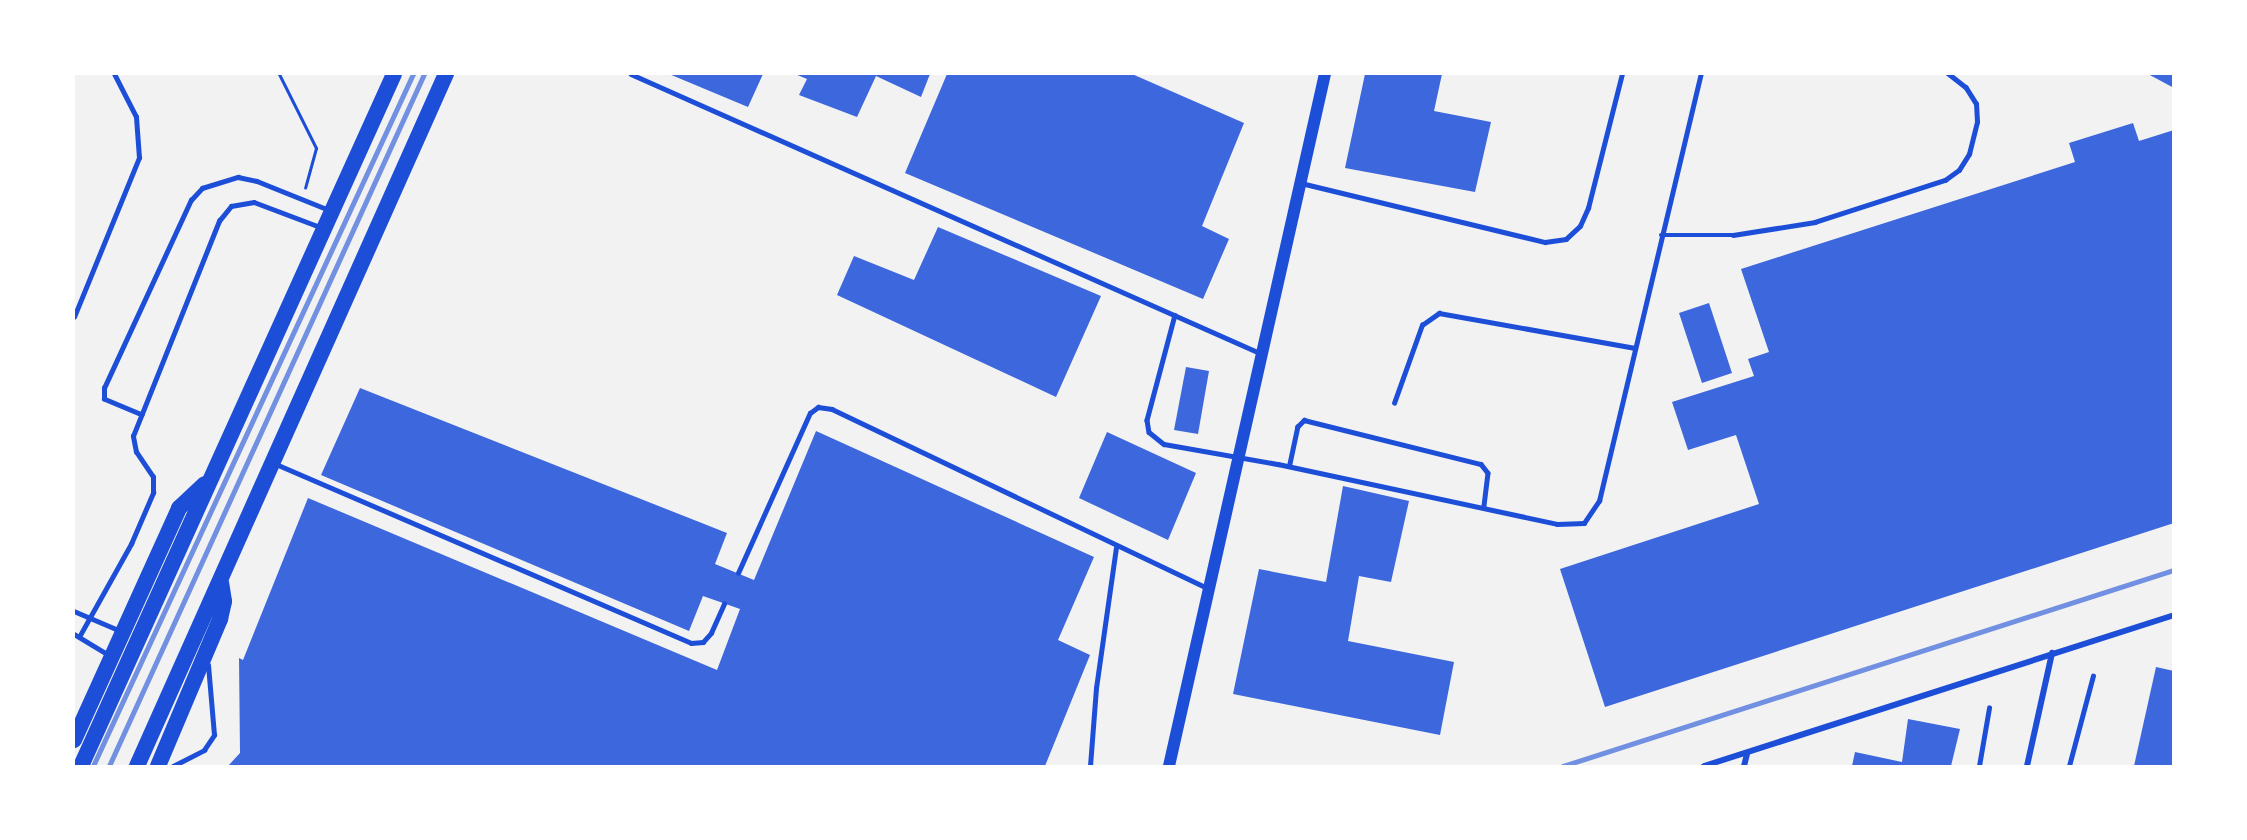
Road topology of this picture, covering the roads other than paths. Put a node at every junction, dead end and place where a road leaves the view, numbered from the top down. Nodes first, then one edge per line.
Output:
1 (114, 74) edge
2 (393, 74) edge
3 (446, 74) edge
4 (631, 74) edge
5 (1325, 74) edge
6 (1622, 74) edge
7 (1701, 74) edge
8 (1948, 74) edge
9 (1300, 183) junction
10 (333, 211) junction
11 (325, 229) junction
12 (1661, 235) junction
13 (1175, 315) junction
14 (74, 317) edge
15 (1635, 348) junction
16 (1262, 354) junction
17 (1394, 403) dead end
18 (142, 415) junction
19 (1239, 458) junction
20 (274, 463) junction
21 (1289, 466) junction
22 (212, 477) junction
23 (1484, 506) junction
24 (1116, 548) junction
25 (738, 573) dead end
26 (221, 582) junction
27 (1210, 589) junction
28 (724, 604) dead end
29 (74, 611) edge
30 (2174, 615) edge
31 (90, 617) junction
32 (122, 632) junction
33 (74, 634) edge
34 (79, 637) junction
35 (2052, 653) junction
36 (111, 656) junction
37 (206, 657) junction
38 (2093, 676) dead end
39 (1989, 708) dead end
40 (74, 740) edge
41 (1747, 754) junction
42 (81, 766) edge
43 (136, 766) edge
44 (158, 766) edge
45 (173, 766) edge
46 (1090, 766) edge
47 (1169, 766) edge
48 (1704, 766) edge
49 (1744, 766) edge
50 (1979, 766) edge
51 (2029, 766) edge
52 (2069, 766) edge

1 - 14 lane
2 - 10 highway
3 - 20 highway
4 - 13 lane
5 - 9 main road
6 - 9 lane
7 - 12 lane
8 - 12 lane
9 - 16 main road
10 - 11 highway
10 - 18 lane
11 - 18 lane
11 - 22 highway
12 - 15 lane
13 - 16 lane
13 - 19 lane
15 - 17 lane
15 - 23 lane
16 - 19 main road
18 - 31 lane
19 - 21 lane
19 - 27 main road
20 - 26 highway
20 - 28 lane
21 - 23 lane
21 - 23 lane
22 - 32 highway
22 - 42 highway
24 - 25 lane
24 - 27 lane
24 - 46 lane
26 - 37 highway
26 - 43 highway
27 - 47 main road
29 - 31 lane
30 - 35 street
31 - 32 lane
31 - 34 lane
32 - 36 highway
33 - 34 lane
34 - 36 lane
35 - 41 street
35 - 51 street
36 - 40 highway
37 - 44 highway
37 - 45 lane
38 - 52 lane
39 - 50 lane
41 - 48 street
41 - 49 street

